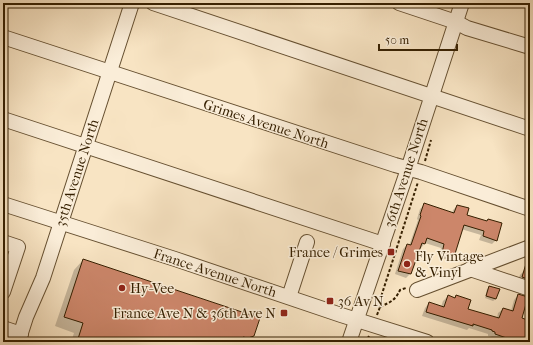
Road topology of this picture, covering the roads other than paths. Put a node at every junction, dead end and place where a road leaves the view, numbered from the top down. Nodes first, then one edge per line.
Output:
1 (132, 3) edge
2 (153, 3) edge
3 (399, 3) edge
4 (462, 3) edge
5 (456, 22) junction
6 (3, 38) edge
7 (530, 47) edge
8 (110, 73) junction
9 (432, 97) junction
10 (3, 119) edge
11 (530, 129) edge
12 (86, 146) junction
13 (408, 169) junction
14 (3, 204) edge
15 (530, 209) edge
16 (61, 223) junction
17 (3, 242) edge
18 (307, 242) dead end
19 (383, 244) junction
20 (530, 247) edge
21 (470, 269) junction
22 (530, 289) edge
23 (417, 290) dead end
24 (3, 292) edge
25 (289, 297) junction
26 (357, 320) junction
27 (3, 328) edge
28 (19, 338) edge
29 (350, 342) edge
30 (427, 342) edge

1 - 8 street, 35th Avenue North
2 - 9 street
3 - 5 street
4 - 5 street, 36th Avenue North
5 - 7 street
5 - 9 street, 36th Avenue North
6 - 8 street, Grimes Avenue North
8 - 12 street, 35th Avenue North
8 - 13 street, Grimes Avenue North
9 - 11 street
9 - 13 street, 36th Avenue North
10 - 12 street
12 - 16 street, 35th Avenue North
12 - 19 street
13 - 15 street, Grimes Avenue North
13 - 19 street, 36th Avenue North
14 - 16 street, France Avenue North
16 - 25 street, France Avenue North
16 - 28 street, 35th Avenue North
17 - 24 street
18 - 25 street
19 - 26 street, 36th Avenue North
20 - 21 street
21 - 22 street
21 - 23 street
25 - 26 street, France Avenue North
26 - 29 street, 36th Avenue North
26 - 30 street, France Avenue North
27 - 28 street

